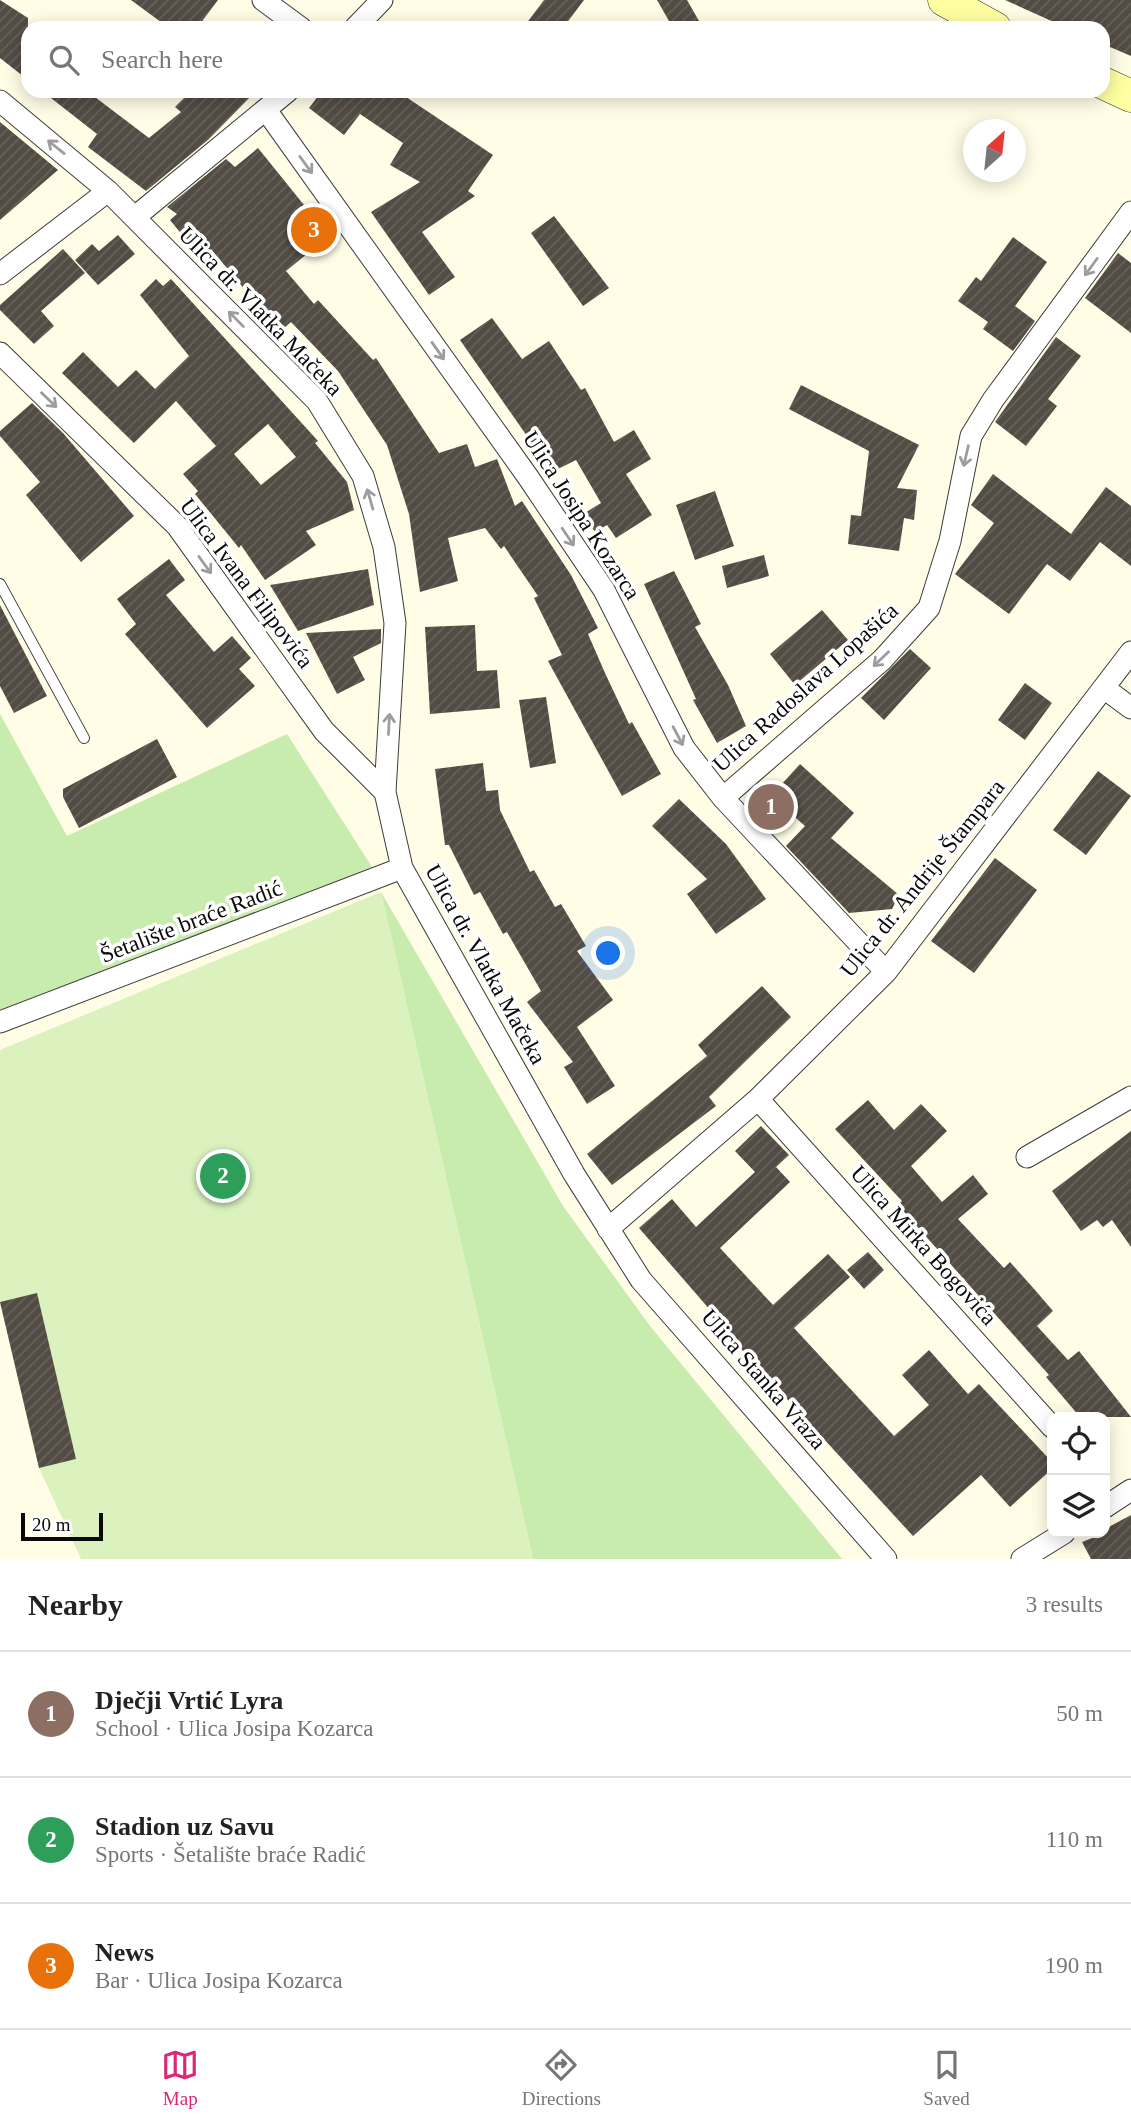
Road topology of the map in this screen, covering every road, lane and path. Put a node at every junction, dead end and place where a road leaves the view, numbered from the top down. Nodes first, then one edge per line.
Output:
1 (263, 0) edge
2 (382, 0) edge
3 (944, 0) edge
4 (292, 21) edge
5 (362, 21) edge
6 (982, 21) edge
7 (1110, 86) edge
8 (1131, 96) edge
9 (280, 98) edge
10 (0, 101) edge
11 (266, 110) junction
12 (108, 191) junction
13 (1131, 212) edge
14 (135, 217) junction
15 (0, 274) edge
16 (0, 353) edge
17 (0, 584) edge
18 (1131, 652) edge
19 (1104, 688) junction
20 (1131, 708) edge
21 (84, 738) dead end
22 (385, 792) junction
23 (723, 798) junction
24 (401, 868) junction
25 (886, 972) junction
26 (0, 1022) edge
27 (1131, 1097) edge
28 (758, 1099) junction
29 (1027, 1157) dead end
30 (608, 1230) junction
31 (1047, 1421) edge
32 (1056, 1538) edge
33 (886, 1559) edge
34 (1021, 1559) edge

1 - 4 street
2 - 5 street
3 - 6 main road
7 - 8 main road
9 - 11 street
12 -> 10 street, Ulica dr. Vlatka Mačeka
11 - 14 street
11 -> 23 street, Ulica Josipa Kozarca
12 - 14 street, Ulica dr. Vlatka Mačeka
12 - 15 street
13 -> 23 street, Ulica Radoslava Lopašića
22 -> 14 street, Ulica dr. Vlatka Mačeka
16 -> 22 street, Ulica Ivana Filipovića
17 - 21 lane
18 - 19 street, Ulica dr. Andrije Štampara
19 - 20 street
19 - 25 street, Ulica dr. Andrije Štampara
22 - 24 street, Ulica dr. Vlatka Mačeka
23 - 25 street, Ulica Josipa Kozarca
24 - 26 street, Šetalište braće Radić
24 - 30 street, Ulica dr. Vlatka Mačeka
25 - 28 street, Ulica dr. Andrije Štampara
27 - 29 street
28 - 30 street, Ulica dr. Andrije Štampara
28 - 31 street, Ulica Mirka Bogovića
30 - 33 street, Ulica Stanka Vraza
32 - 34 street

